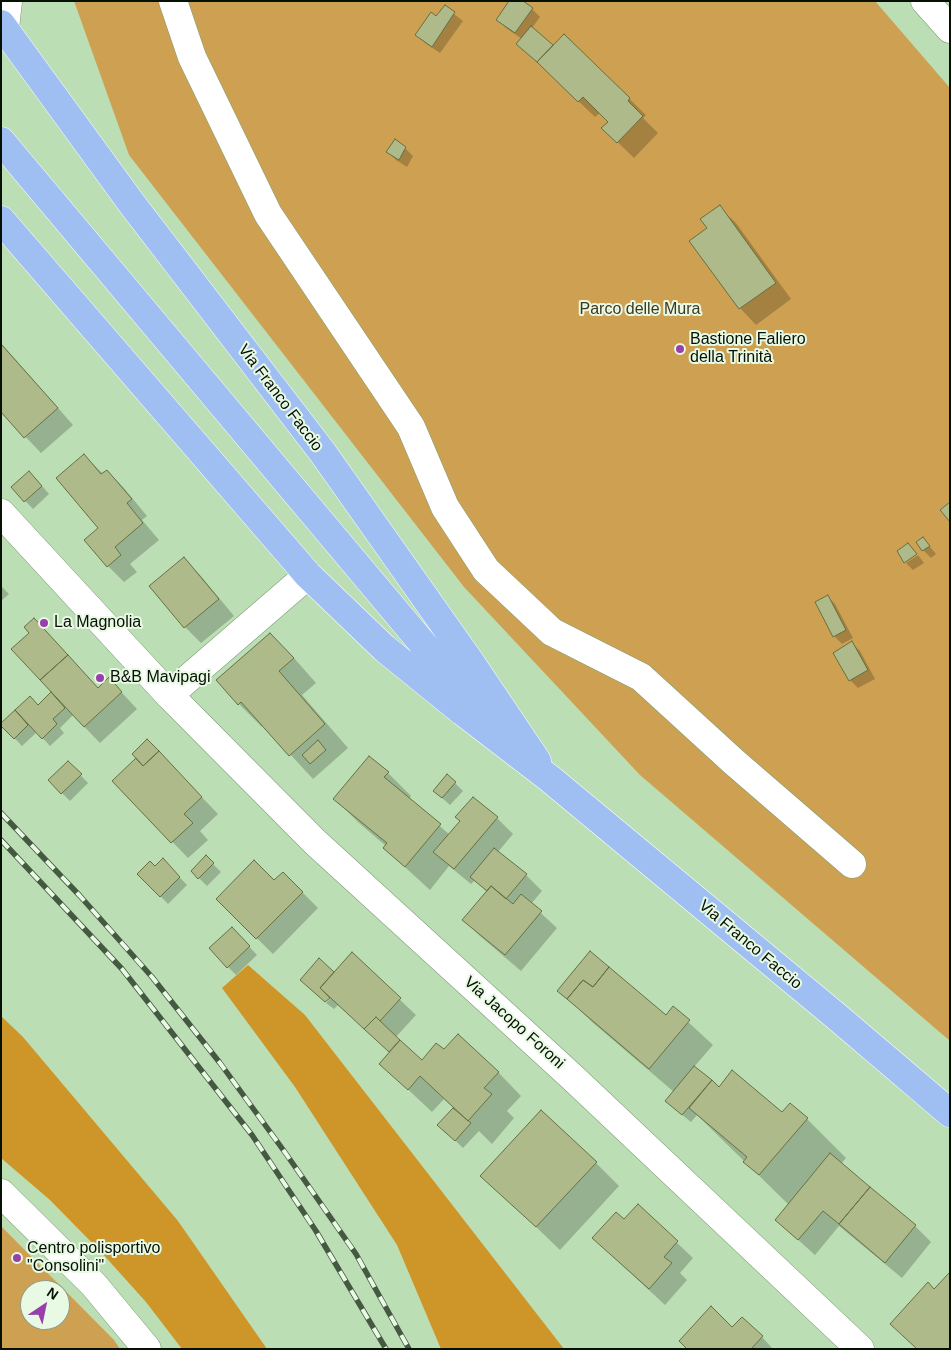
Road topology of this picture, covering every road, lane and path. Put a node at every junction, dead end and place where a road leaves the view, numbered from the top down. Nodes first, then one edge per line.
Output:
1 (8, 1) edge
2 (173, 1) edge
3 (925, 1) edge
4 (3, 26) edge
5 (950, 29) edge
6 (1, 142) edge
7 (1, 220) edge
8 (1, 513) edge
9 (308, 575) junction
10 (170, 695) junction
11 (549, 778) junction
12 (852, 864) dead end
13 (950, 1113) edge
14 (1, 1193) edge
15 (147, 1349) edge
16 (860, 1349) edge

1 - 4 street
2 - 12 street
3 - 5 street
4 - 11 main road, Via Franco Faccio
6 - 11 main road, Via Franco Faccio
7 - 9 main road, Via Franco Faccio
8 - 10 street, Via Jacopo Foroni
9 - 10 street
9 - 11 main road, Via Franco Faccio
10 - 16 street, Via Jacopo Foroni
11 - 13 main road, Via Franco Faccio
14 - 15 street

